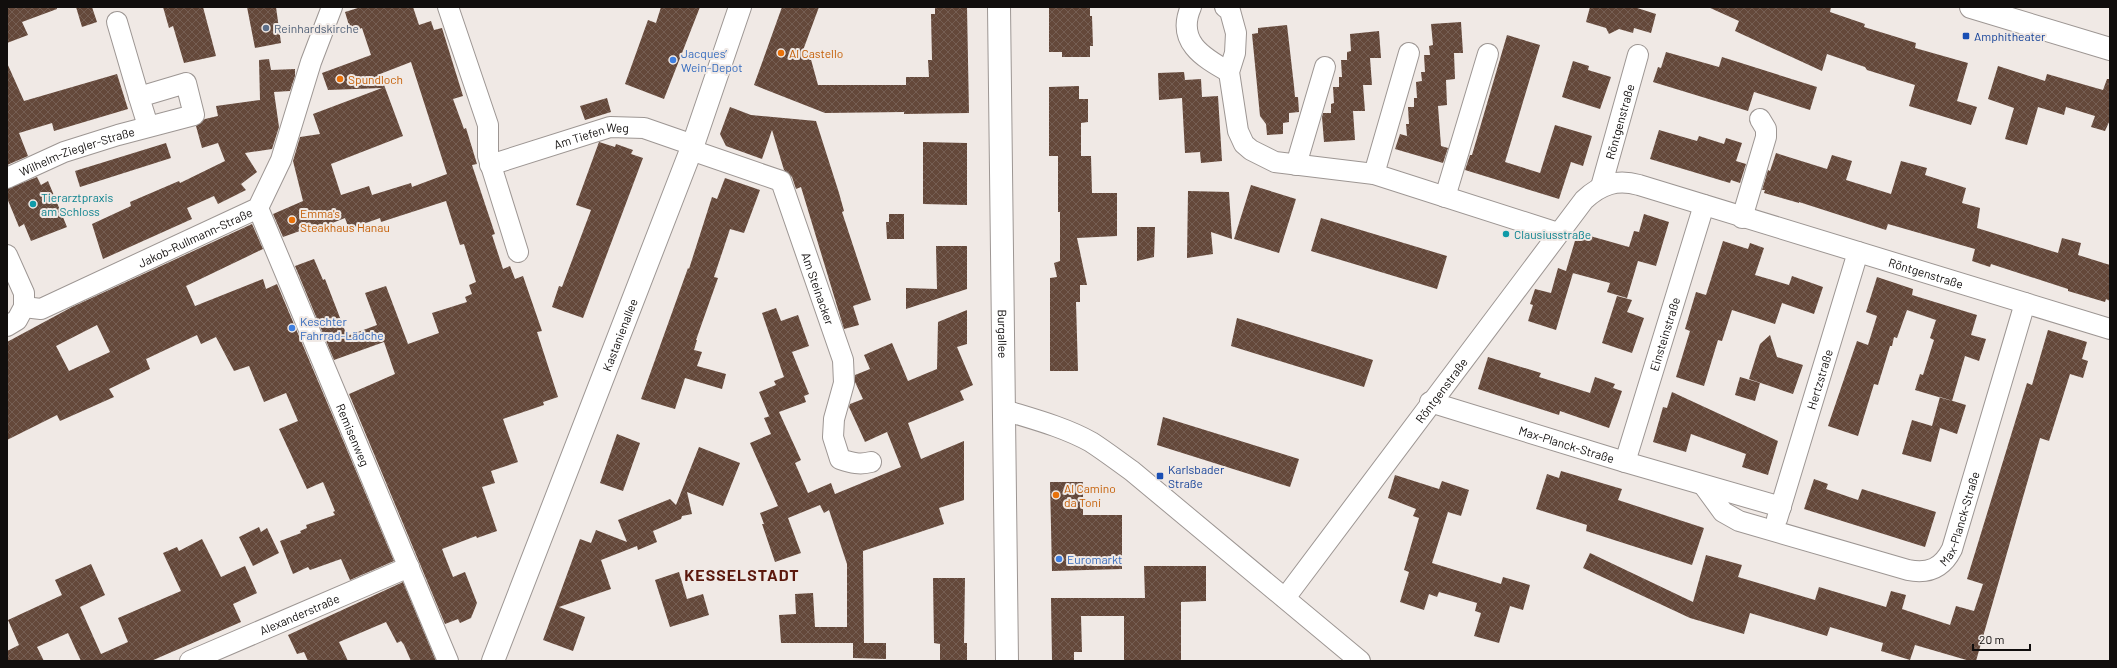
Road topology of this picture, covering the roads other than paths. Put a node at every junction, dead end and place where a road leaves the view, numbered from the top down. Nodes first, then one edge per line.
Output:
1 (332, 7) edge
2 (448, 7) edge
3 (740, 7) edge
4 (999, 7) edge
5 (1191, 7) edge
6 (1225, 7) edge
7 (1971, 7) edge
8 (117, 22) dead end
9 (2110, 49) edge
10 (1409, 53) dead end
11 (1488, 54) dead end
12 (1638, 55) dead end
13 (1325, 67) dead end
14 (1229, 72) junction
15 (139, 97) junction
16 (1760, 119) dead end
17 (148, 126) junction
18 (692, 147) junction
19 (490, 165) junction
20 (1296, 165) junction
21 (1374, 174) junction
22 (7, 178) edge
23 (1601, 187) junction
24 (1445, 197) junction
25 (1704, 205) junction
26 (258, 208) junction
27 (1742, 218) junction
28 (1558, 233) junction
29 (518, 252) dead end
30 (1858, 252) junction
31 (7, 255) edge
32 (2025, 303) junction
33 (24, 307) junction
34 (7, 326) edge
35 (2110, 329) edge
36 (1430, 402) junction
37 (1004, 410) junction
38 (871, 462) dead end
39 (1625, 462) junction
40 (1704, 486) junction
41 (1781, 506) junction
42 (1773, 530) junction
43 (410, 567) junction
44 (1285, 598) junction
45 (190, 661) edge
46 (448, 661) edge
47 (493, 661) edge
48 (1007, 661) edge
49 (1360, 661) edge

1 - 26 street, Jakob-Rullmann-Straße
2 - 19 street
3 - 18 street, Kastanienallee
4 - 37 street, Burgallee
5 - 14 street
6 - 14 street
7 - 9 street
8 - 15 street, Wilhelm-Ziegler-Straße
10 - 21 street
11 - 24 street
12 - 23 street, Röntgenstraße
13 - 20 street
14 - 20 street
15 - 17 street, Wilhelm-Ziegler-Straße
15 - 17 street, Wilhelm-Ziegler-Straße
16 - 27 street
17 - 22 street, Wilhelm-Ziegler-Straße
18 - 19 street, Am Tiefen Weg
18 - 38 street, Am Steinacker
18 - 47 street, Kastanienallee
19 - 29 street
20 - 21 street
21 - 24 street
23 - 25 street, Röntgenstraße
23 - 28 street, Röntgenstraße
24 - 28 street
25 - 27 street, Röntgenstraße
25 - 39 street, Einsteinstraße
26 - 33 street, Jakob-Rullmann-Straße
26 - 43 street, Remisenweg
27 - 30 street, Röntgenstraße
28 - 36 street, Röntgenstraße
30 - 32 street, Röntgenstraße
30 - 41 street, Hertzstraße
31 - 33 street
32 - 35 street, Röntgenstraße
32 - 42 street, Max-Planck-Straße
33 - 34 street
36 - 39 street, Max-Planck-Straße
36 - 44 street, Röntgenstraße
37 - 44 street
37 - 48 street, Burgallee
39 - 40 street, Max-Planck-Straße
40 - 41 street, Max-Planck-Straße
40 - 42 street, Max-Planck-Straße
41 - 42 street
43 - 45 street, Alexanderstraße
43 - 46 street, Remisenweg
44 - 49 street

